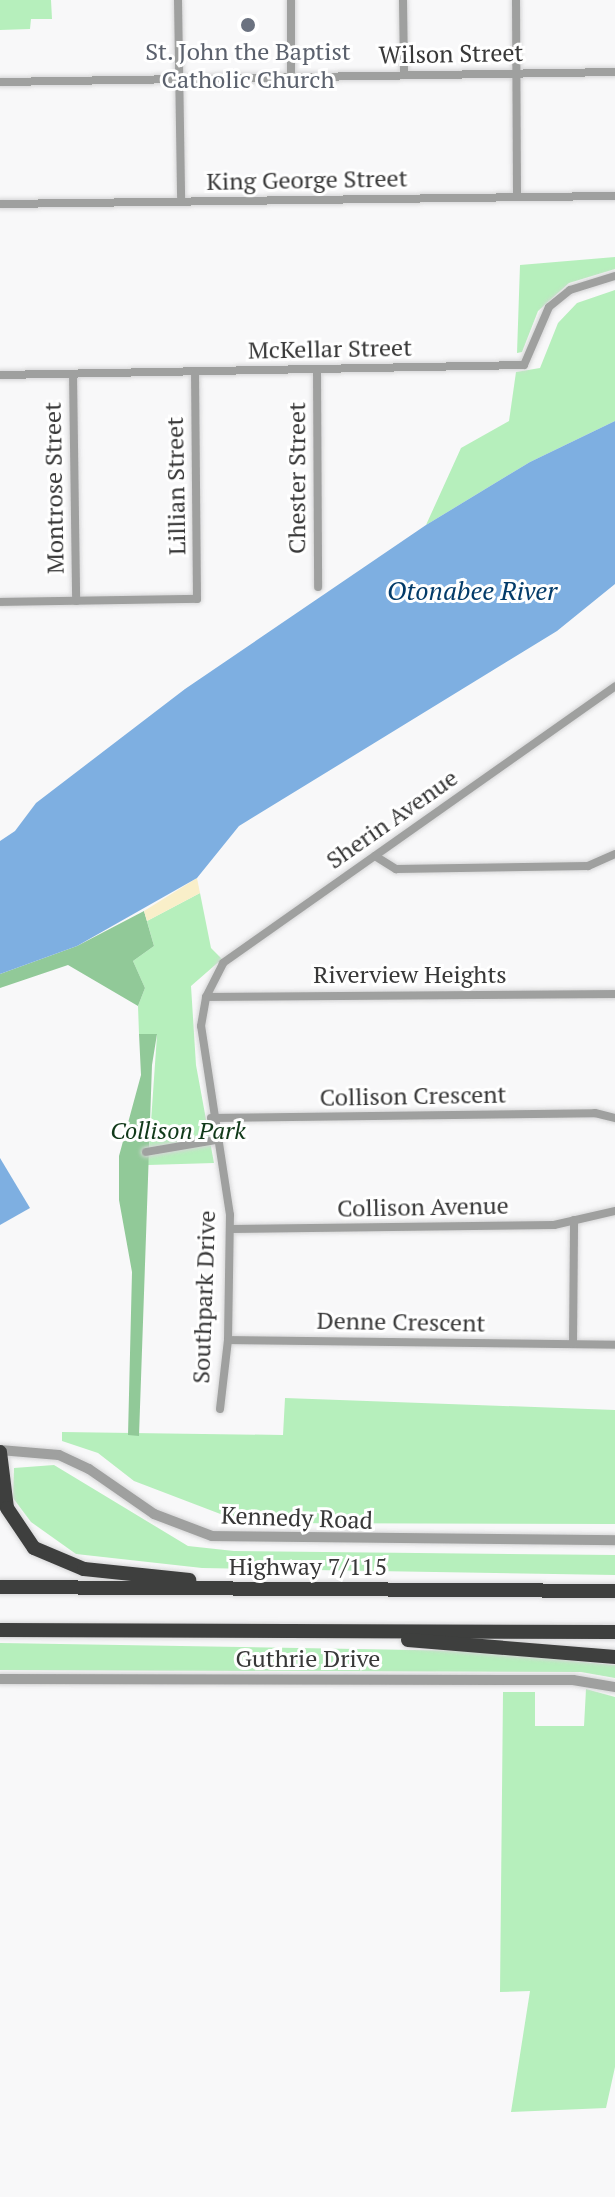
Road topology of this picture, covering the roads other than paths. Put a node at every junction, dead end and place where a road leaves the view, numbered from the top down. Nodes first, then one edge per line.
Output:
1 (178, 0) edge
2 (291, 0) edge
3 (403, 0) edge
4 (516, 0) edge
5 (615, 72) edge
6 (517, 73) junction
7 (404, 75) junction
8 (291, 76) junction
9 (178, 79) junction
10 (0, 82) edge
11 (615, 196) edge
12 (517, 197) junction
13 (181, 202) junction
14 (0, 204) edge
15 (615, 276) edge
16 (317, 370) junction
17 (195, 372) junction
18 (73, 374) junction
19 (0, 375) edge
20 (318, 587) dead end
21 (76, 601) junction
22 (0, 602) edge
23 (615, 686) edge
24 (615, 854) edge
25 (375, 856) junction
26 (615, 994) edge
27 (206, 997) junction
28 (211, 1118) junction
29 (615, 1118) edge
30 (216, 1140) junction
31 (146, 1152) dead end
32 (615, 1211) edge
33 (574, 1220) junction
34 (231, 1229) junction
35 (228, 1340) junction
36 (573, 1344) junction
37 (615, 1345) edge
38 (220, 1409) dead end
39 (0, 1451) edge
40 (615, 1540) edge
41 (0, 1587) edge
42 (333, 1589) junction
43 (615, 1591) edge
44 (0, 1630) edge
45 (369, 1631) junction
46 (615, 1632) edge
47 (615, 1657) edge
48 (0, 1679) edge
49 (615, 1687) edge

1 - 9 street
2 - 8 street
3 - 7 street
4 - 6 street
5 - 6 street, Wilson Street
6 - 7 street, Wilson Street
6 - 12 street
7 - 8 street, Wilson Street
8 - 9 street, Wilson Street
9 - 10 street, Wilson Street
9 - 13 street
11 - 12 street, King George Street
12 - 13 street, King George Street
13 - 14 street, King George Street
15 - 16 street, McKellar Street
16 - 17 street, McKellar Street
16 - 20 street, Chester Street
17 - 18 street, McKellar Street
17 - 21 street, Lillian Street
18 - 19 street, McKellar Street
18 - 21 street, Montrose Street
21 - 22 street
23 - 25 street, Sherin Avenue
24 - 25 street
25 - 27 street, Sherin Avenue
26 - 27 street, Riverview Heights
27 - 28 street, Southpark Drive
28 - 29 street, Collison Crescent
28 - 30 street, Southpark Drive
30 - 31 street
30 - 34 street, Southpark Drive
32 - 33 street, Collison Avenue
33 - 34 street, Collison Avenue
33 - 36 street
34 - 35 street, Southpark Drive
35 - 36 street, Denne Crescent
35 - 38 street, Southpark Drive
36 - 37 street, Denne Crescent
39 - 40 street, Kennedy Road
39 - 42 highway
41 - 42 highway, Highway 7/115
42 - 43 highway, Highway 7/115
44 - 45 highway
45 - 46 highway
45 - 47 highway
48 - 49 street, Guthrie Drive

